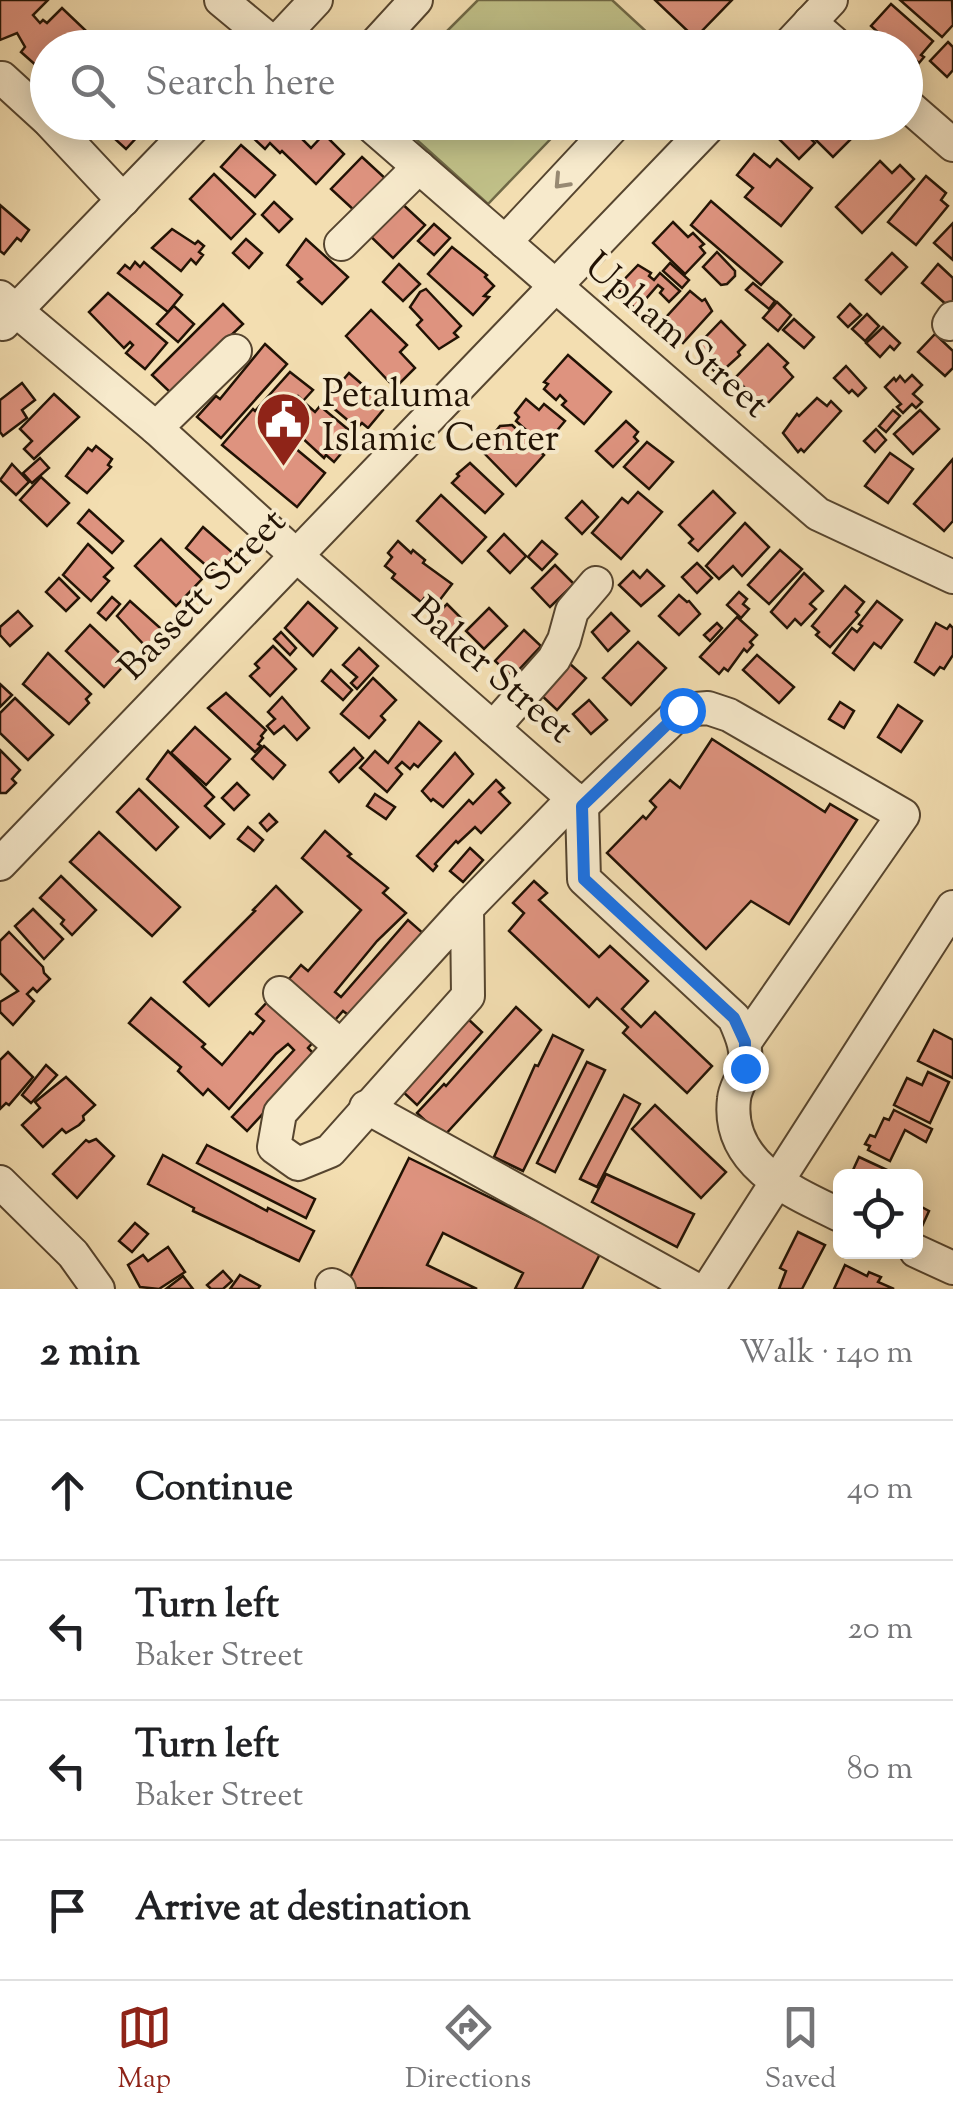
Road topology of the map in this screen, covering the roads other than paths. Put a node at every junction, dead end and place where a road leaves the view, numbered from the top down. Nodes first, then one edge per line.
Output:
1 (221, 0) edge
2 (316, 0) edge
3 (416, 0) edge
4 (820, 11) edge
5 (256, 30) edge
6 (289, 30) edge
7 (388, 30) edge
8 (803, 30) edge
9 (2, 78) edge
10 (30, 104) edge
11 (923, 118) edge
12 (67, 140) edge
13 (181, 140) edge
14 (387, 140) edge
15 (600, 140) edge
16 (697, 140) edge
17 (953, 144) edge
18 (419, 168) junction
19 (124, 200) junction
20 (505, 242) junction
21 (341, 244) dead end
22 (555, 286) junction
23 (5, 312) edge
24 (235, 351) dead end
25 (156, 428) junction
26 (298, 558) junction
27 (953, 578) edge
28 (596, 583) dead end
29 (493, 728) junction
30 (578, 802) junction
31 (0, 864) edge
32 (953, 907) edge
33 (466, 908) junction
34 (280, 993) dead end
35 (745, 1042) junction
36 (340, 1046) junction
37 (366, 1106) junction
38 (775, 1181) junction
39 (0, 1182) edge
40 (833, 1211) edge
41 (923, 1254) edge
42 (953, 1268) edge
43 (98, 1289) edge
44 (695, 1289) edge
45 (708, 1289) edge

1 - 5 street
2 - 6 street
3 - 7 street
4 - 8 street
9 - 10 street
11 - 17 street
12 - 19 street
13 - 19 street
14 - 18 street, Upham Street
15 -> 20 street
16 - 22 street, Bassett Street
18 - 20 street, Upham Street
18 - 21 street
19 - 23 street
20 - 22 street, Upham Street
22 - 26 street, Bassett Street
22 - 27 street, Upham Street
23 - 25 street, Baker Street
24 - 25 street
25 - 26 street, Baker Street
26 - 29 street, Baker Street
26 - 31 street, Bassett Street
28 - 29 street
29 - 30 street, Baker Street
30 - 33 street
30 - 35 street
30 - 35 street
32 - 38 street
33 - 36 street
33 - 37 street
34 - 36 street
35 - 38 street
36 - 37 street
37 - 44 street
38 - 40 street
38 - 45 street
39 - 43 street
41 - 42 street

